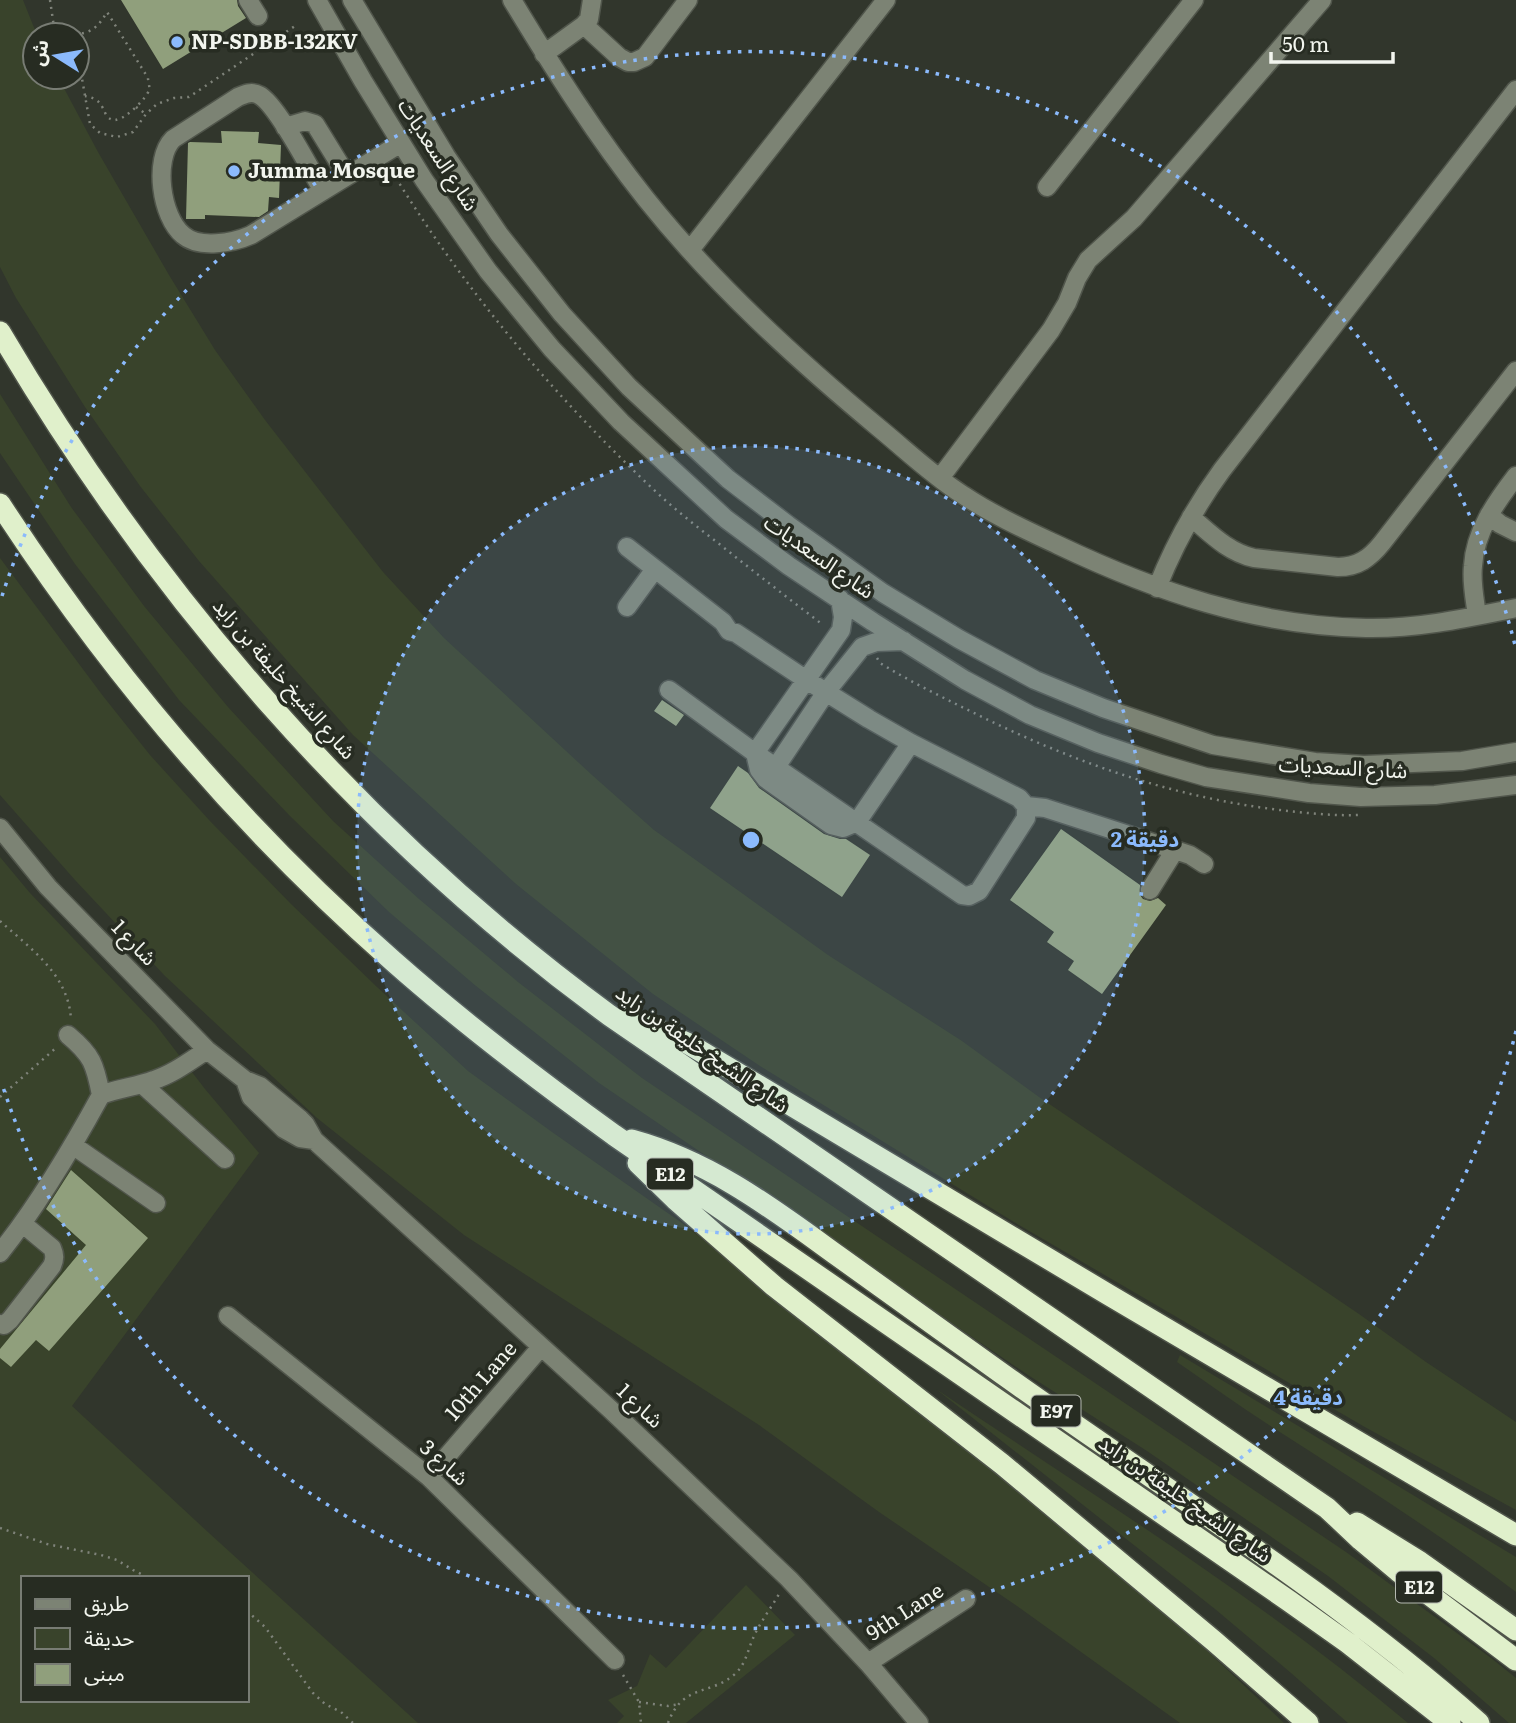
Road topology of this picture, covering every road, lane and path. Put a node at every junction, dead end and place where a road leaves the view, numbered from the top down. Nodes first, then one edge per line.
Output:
1 (50, 0) edge
2 (248, 0) edge
3 (317, 0) edge
4 (352, 0) edge
5 (512, 0) edge
6 (592, 0) edge
7 (688, 0) edge
8 (886, 0) edge
9 (1194, 0) edge
10 (1322, 0) edge
11 (258, 16) dead end
12 (53, 21) edge
13 (584, 25) junction
14 (295, 26) dead end
15 (91, 31) edge
16 (544, 54) junction
17 (1516, 90) edge
18 (84, 91) edge
19 (85, 96) junction
20 (136, 107) junction
21 (146, 114) junction
22 (285, 127) junction
23 (401, 143) junction
24 (347, 176) junction
25 (1047, 187) dead end
26 (323, 191) junction
27 (690, 250) junction
28 (0, 332) edge
29 (1516, 371) edge
30 (1516, 476) edge
31 (940, 478) junction
32 (0, 504) edge
33 (1489, 515) junction
34 (1191, 517) junction
35 (1516, 532) edge
36 (628, 547) dead end
37 (655, 569) junction
38 (1157, 588) junction
39 (840, 599) junction
40 (627, 607) dead end
41 (1516, 608) edge
42 (1477, 616) junction
43 (904, 641) junction
44 (805, 679) junction
45 (826, 692) junction
46 (674, 694) dead end
47 (911, 743) junction
48 (1516, 752) edge
49 (755, 753) junction
50 (776, 767) junction
51 (1516, 785) edge
52 (1026, 806) junction
53 (857, 822) junction
54 (0, 828) edge
55 (1175, 850) junction
56 (1204, 864) dead end
57 (1150, 890) dead end
58 (0, 921) edge
59 (609, 1015) junction
60 (68, 1035) junction
61 (207, 1049) junction
62 (142, 1084) junction
63 (101, 1095) junction
64 (0, 1097) edge
65 (614, 1135) junction
66 (74, 1146) junction
67 (225, 1159) dead end
68 (156, 1203) dead end
69 (23, 1224) junction
70 (0, 1253) edge
71 (228, 1316) dead end
72 (0, 1324) edge
73 (541, 1346) junction
74 (429, 1477) junction
75 (1327, 1508) junction
76 (0, 1528) edge
77 (1516, 1535) edge
78 (145, 1576) edge
79 (789, 1579) junction
80 (966, 1599) dead end
81 (248, 1612) edge
82 (1516, 1630) edge
83 (615, 1660) joint
84 (1516, 1660) edge
85 (868, 1663) junction
86 (639, 1702) junction
87 (680, 1704) junction
88 (353, 1723) edge
89 (641, 1723) edge
90 (668, 1723) edge
91 (919, 1723) edge
92 (1308, 1723) edge
93 (1450, 1723) edge
94 (1479, 1723) edge

1 - 12 path
2 - 11 street
3 - 23 street, شارع السعديات
4 - 48 street, شارع السعديات
5 - 16 street
6 - 13 street
7 - 13 street
8 - 27 street
9 - 25 street
10 - 31 street
13 - 16 street
14 - 21 path
15 - 20 path
16 - 27 street
17 - 34 street
18 - 19 path
19 - 20 path
19 - 21 path
20 - 21 path
22 - 24 street
22 - 26 street
22 - 26 street
23 - 24 street
23 - 39 street, شارع السعديات
24 - 26 street
27 - 31 street
28 - 59 highway, شارع الشيخ خليفة بن زايد / E12
29 - 34 street
30 - 33 street
31 - 38 street
32 - 65 highway, شارع الشيخ خليفة بن زايد / E12
33 - 35 street
33 - 42 street
34 - 38 street
36 - 37 street
37 - 40 street
37 - 44 street
38 - 42 street
39 - 43 street, شارع السعديات
39 - 44 street
41 - 42 street
43 - 45 street
43 - 51 street, شارع السعديات
44 - 45 street
44 - 49 street
45 - 47 street
45 - 50 street
46 - 49 street
47 - 52 street
47 - 53 street
49 - 50 street
49 - 53 street
50 - 53 street
52 - 53 street
52 - 55 street
54 - 61 street, شارع 1
55 - 56 street
55 - 57 street
58 - 60 path
59 - 75 highway, شارع الشيخ خليفة بن زايد / E12
59 - 77 highway
60 - 63 street
60 - 64 path
61 - 62 street
61 - 73 street, شارع 1
62 - 63 street
62 - 67 street
63 - 66 street
65 - 92 highway
65 - 93 highway, شارع الشيخ خليفة بن زايد / E12
65 - 94 highway, E97
66 - 68 street
66 - 69 street
69 - 70 street
69 - 72 street
71 - 74 street, شارع 3
73 - 74 street, 10th Lane
73 - 79 street, شارع 1
74 - 83 street, شارع 3
75 - 82 highway
75 - 84 highway, شارع الشيخ خليفة بن زايد / E12
76 - 78 path
79 - 85 street, شارع 1
79 - 87 path
80 - 85 street, 9th Lane
81 - 88 path
83 - 86 path
85 - 91 street, شارع 1
86 - 87 path
86 - 89 path
87 - 90 path

